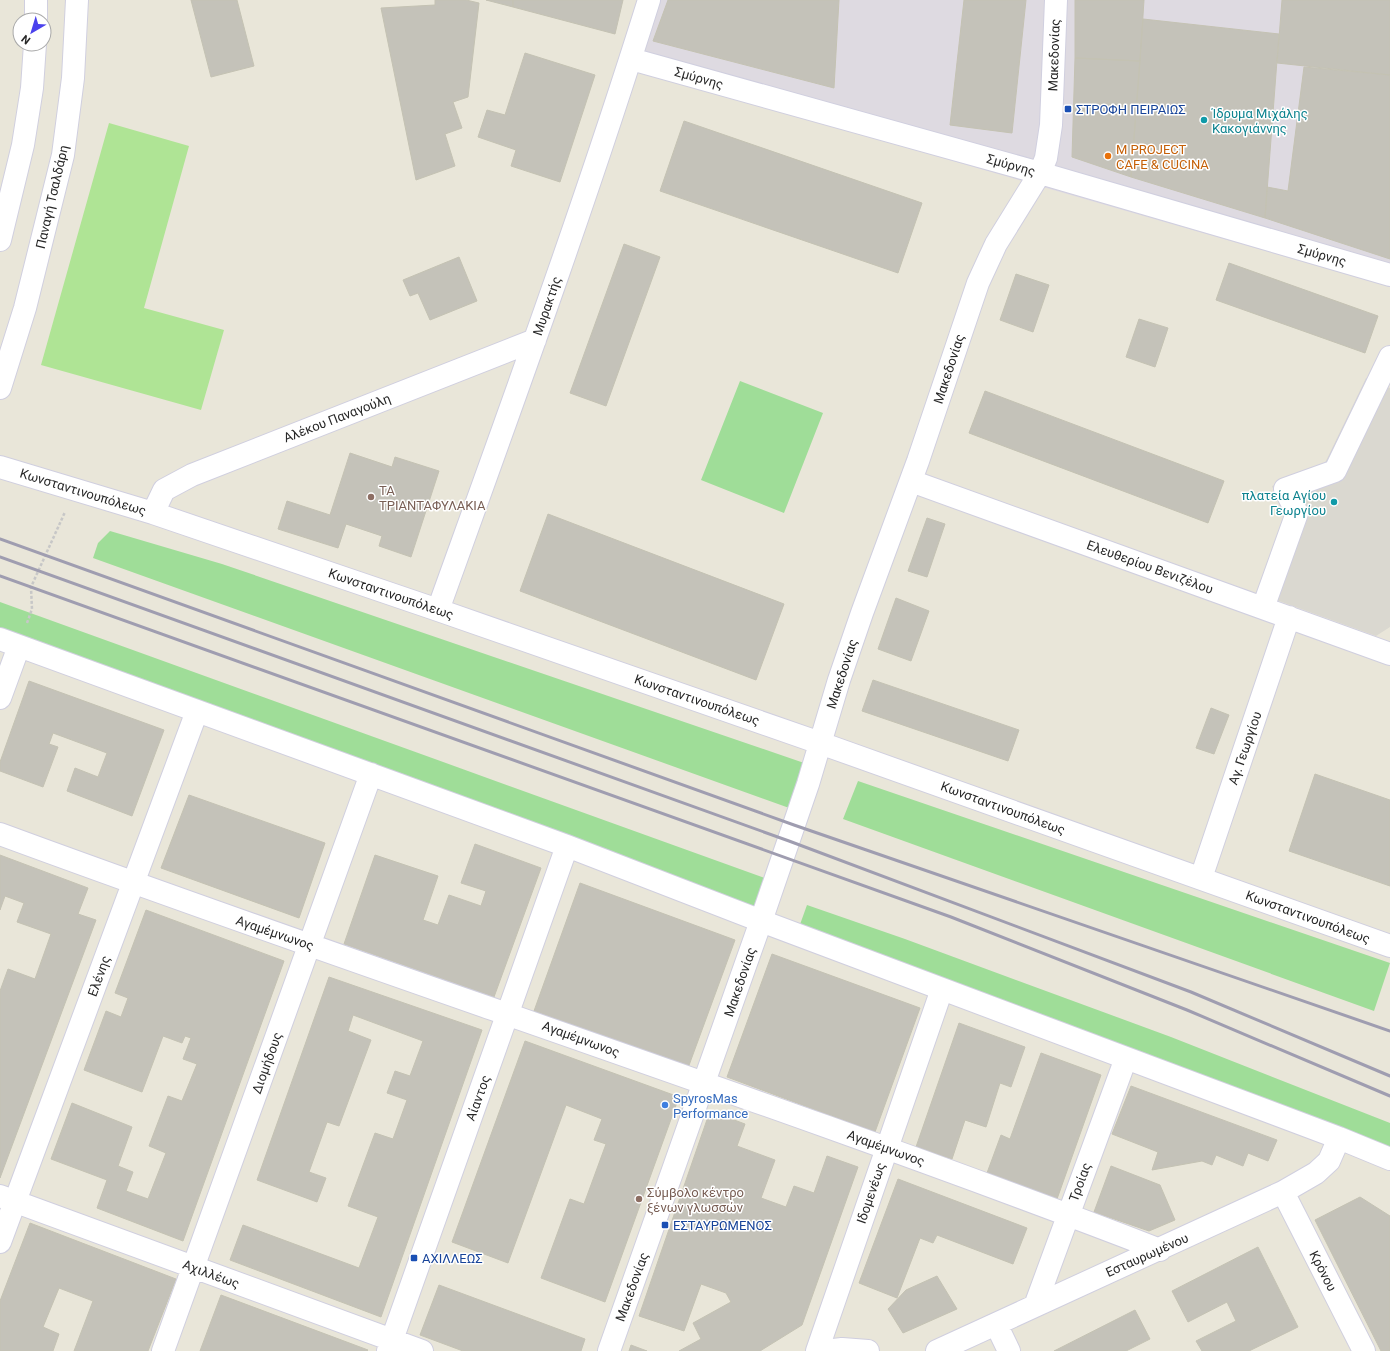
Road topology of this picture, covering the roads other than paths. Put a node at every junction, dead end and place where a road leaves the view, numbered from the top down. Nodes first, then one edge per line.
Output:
1 (36, 0) edge
2 (77, 0) edge
3 (649, 0) edge
4 (1056, 0) edge
5 (36, 12) edge
6 (34, 52) edge
7 (630, 58) junction
8 (1040, 173) junction
9 (0, 240) edge
10 (1390, 275) edge
11 (535, 340) junction
12 (1388, 365) edge
13 (0, 388) edge
14 (0, 467) edge
15 (911, 481) junction
16 (153, 513) junction
17 (1263, 608) junction
18 (438, 610) junction
19 (1289, 617) junction
20 (10, 643) edge
21 (1390, 654) edge
22 (0, 698) edge
23 (197, 711) junction
24 (820, 744) junction
25 (371, 774) junction
26 (0, 834) edge
27 (567, 846) junction
28 (1201, 878) junction
29 (134, 883) junction
30 (761, 921) junction
31 (309, 945) junction
32 (1390, 946) edge
33 (942, 989) junction
34 (508, 1013) junction
35 (1126, 1058) junction
36 (705, 1083) junction
37 (1339, 1138) junction
38 (887, 1148) junction
39 (1390, 1159) edge
40 (1278, 1195) junction
41 (8, 1199) edge
42 (1068, 1214) junction
43 (0, 1242) edge
44 (1160, 1250) junction
45 (194, 1267) junction
46 (1035, 1306) junction
47 (996, 1324) junction
48 (390, 1346) edge
49 (163, 1351) edge
50 (422, 1351) edge
51 (609, 1351) edge
52 (817, 1351) edge
53 (825, 1351) edge
54 (868, 1351) edge
55 (937, 1351) edge
56 (1009, 1351) edge
57 (1350, 1351) edge
58 (1364, 1351) edge

1 - 5 street
2 - 13 street, Παναγή Τσαλδάρη
3 - 7 street, Μυρακτής
4 - 8 street, Μακεδονίας
6 - 9 street
7 - 8 street, Σμύρνης
7 - 11 street, Μυρακτής
8 - 10 street, Σμύρνης
8 - 15 street, Μακεδονίας
11 - 16 street, Αλέκου Παναγούλη
11 - 18 street, Μυρακτής
12 - 17 street
14 - 16 street, Κωνσταντινουπόλεως
15 - 17 street, Ελευθερίου Βενιζέλου
15 - 24 street, Μακεδονίας
16 - 18 street, Κωνσταντινουπόλεως
17 - 19 street, Ελευθερίου Βενιζέλου
18 - 24 street, Κωνσταντινουπόλεως
19 - 21 street, Ελευθερίου Βενιζέλου
19 - 28 street, Αγ. Γεωργίου
20 - 22 street
20 - 23 street
23 - 25 street
23 - 29 street, Ελένης
24 - 28 street, Κωνσταντινουπόλεως
24 - 30 street, Μακεδονίας
25 - 27 street
25 - 31 street, Διομήδους
26 - 29 street, Αγαμέμνωνος
27 - 30 street
27 - 34 street, Αίαντος
28 - 32 street, Κωνσταντινουπόλεως
29 - 31 street, Αγαμέμνωνος
29 - 41 street, Ελένης
30 - 33 street
30 - 36 street, Μακεδονίας
31 - 34 street, Αγαμέμνωνος
31 - 45 street, Διομήδους
33 - 35 street
33 - 38 street, Ιδομενέως
34 - 36 street, Αγαμέμνωνος
34 - 48 street, Αίαντος
35 - 37 street
35 - 42 street, Τροίας
36 - 38 street, Αγαμέμνωνος
36 - 51 street, Μακεδονίας
37 - 39 street
37 - 40 street, Εσταυρωμένου
38 - 42 street, Αγαμέμνωνος
38 - 52 street, Ιδομενέως
40 - 44 street, Εσταυρωμένου
40 - 57 street
40 - 58 street, Κρόνου
41 - 43 street, Ελένης
41 - 45 street, Αχιλλέως
42 - 44 street, Αγαμέμνωνος
42 - 46 street, Τροίας
44 - 46 street, Εσταυρωμένου
45 - 48 street, Αχιλλέως
45 - 49 street, Διομήδους
46 - 47 street, Εσταυρωμένου
47 - 55 street, Εσταυρωμένου
47 - 56 street
48 - 50 street, Αχιλλέως
53 - 54 street

